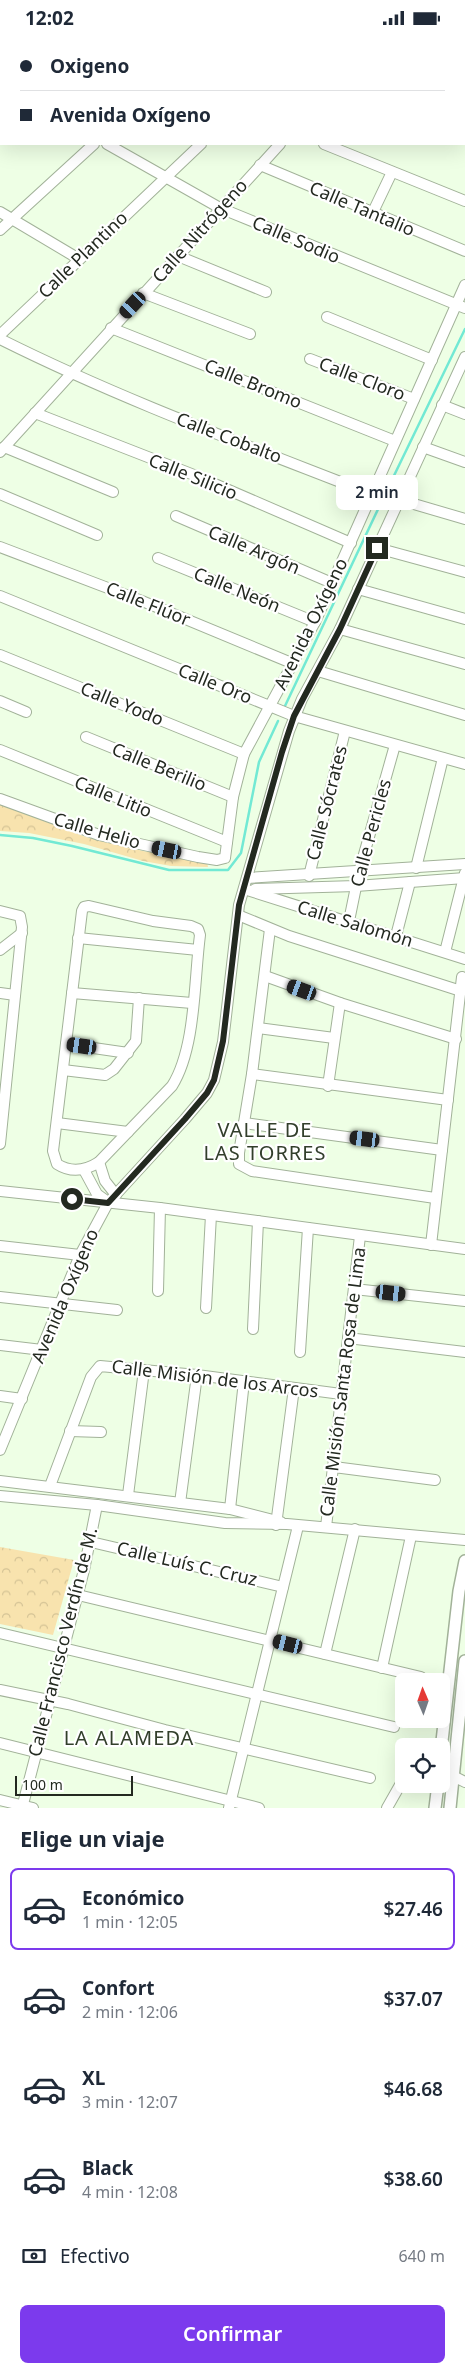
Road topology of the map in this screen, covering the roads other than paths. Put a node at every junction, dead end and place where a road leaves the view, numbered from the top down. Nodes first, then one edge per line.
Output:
1 (93, 145) edge
2 (109, 145) edge
3 (200, 145) edge
4 (279, 145) edge
5 (327, 145) edge
6 (260, 165) junction
7 (392, 171) junction
8 (166, 176) junction
9 (465, 201) edge
10 (220, 208) junction
11 (0, 212) edge
12 (372, 214) junction
13 (13, 219) junction
14 (0, 230) edge
15 (465, 251) edge
16 (178, 256) junction
17 (79, 259) junction
18 (465, 285) edge
19 (266, 292) dead end
20 (143, 293) junction
21 (460, 307) edge
22 (327, 317) dead end
23 (111, 328) junction
24 (250, 334) dead end
25 (0, 335) edge
26 (0, 339) edge
27 (310, 359) dead end
28 (432, 360) junction
29 (464, 362) edge
30 (70, 375) junction
31 (414, 399) junction
32 (442, 405) junction
33 (35, 413) junction
34 (465, 414) edge
35 (395, 441) junction
36 (423, 447) junction
37 (2, 449) edge
38 (465, 462) edge
39 (113, 492) dead end
40 (0, 494) edge
41 (371, 494) junction
42 (398, 499) junction
43 (176, 516) dead end
44 (465, 519) edge
45 (97, 535) dead end
46 (351, 543) junction
47 (0, 547) edge
48 (377, 548) junction
49 (158, 559) dead end
50 (465, 572) edge
51 (332, 583) junction
52 (358, 589) junction
53 (0, 596) edge
54 (465, 619) edge
55 (315, 622) junction
56 (340, 629) junction
57 (0, 655) edge
58 (294, 664) junction
59 (465, 664) edge
60 (318, 671) junction
61 (0, 701) edge
62 (269, 706) junction
63 (26, 712) dead end
64 (465, 715) edge
65 (294, 716) junction
66 (345, 731) junction
67 (86, 737) dead end
68 (396, 745) junction
69 (0, 750) edge
70 (244, 754) junction
71 (443, 758) junction
72 (465, 764) edge
73 (232, 797) junction
74 (0, 799) edge
75 (227, 842) junction
76 (225, 858) joint
77 (465, 864) edge
78 (416, 868) junction
79 (360, 872) junction
80 (309, 876) junction
81 (464, 876) edge
82 (247, 878) junction
83 (410, 882) junction
84 (356, 887) junction
85 (244, 889) junction
86 (0, 911) edge
87 (238, 915) junction
88 (349, 921) junction
89 (270, 929) junction
90 (22, 933) junction
91 (396, 936) junction
92 (78, 938) junction
93 (0, 950) edge
94 (198, 950) junction
95 (445, 952) junction
96 (465, 959) edge
97 (265, 976) junction
98 (462, 977) dead end
99 (461, 991) junction
100 (0, 993) edge
101 (72, 993) junction
102 (15, 995) junction
103 (139, 998) junction
104 (192, 1003) junction
105 (340, 1003) junction
106 (258, 1028) junction
107 (334, 1038) junction
108 (456, 1039) junction
109 (66, 1044) junction
110 (128, 1053) junction
111 (63, 1071) junction
112 (252, 1074) junction
113 (328, 1086) junction
114 (448, 1100) junction
115 (57, 1123) junction
116 (244, 1123) junction
117 (128, 1132) junction
118 (0, 1144) edge
119 (442, 1150) junction
120 (99, 1163) junction
121 (84, 1170) junction
122 (0, 1191) edge
123 (116, 1195) junction
124 (435, 1198) junction
125 (108, 1203) junction
126 (160, 1209) junction
127 (210, 1215) junction
128 (258, 1221) junction
129 (308, 1228) junction
130 (360, 1236) junction
131 (431, 1245) junction
132 (0, 1246) edge
133 (465, 1249) edge
134 (80, 1255) junction
135 (354, 1289) junction
136 (158, 1291) dead end
137 (0, 1297) edge
138 (465, 1301) edge
139 (60, 1305) junction
140 (206, 1308) dead end
141 (117, 1310) dead end
142 (253, 1329) dead end
143 (348, 1338) junction
144 (0, 1345) edge
145 (42, 1350) junction
146 (300, 1351) dead end
147 (465, 1352) edge
148 (144, 1369) junction
149 (197, 1375) junction
150 (244, 1381) junction
151 (294, 1388) junction
152 (341, 1394) junction
153 (0, 1396) edge
154 (22, 1399) junction
155 (70, 1431) junction
156 (101, 1432) dead end
157 (0, 1450) edge
158 (334, 1467) junction
159 (435, 1480) dead end
160 (0, 1481) edge
161 (50, 1486) junction
162 (128, 1495) junction
163 (0, 1497) edge
164 (180, 1503) junction
165 (97, 1505) junction
166 (230, 1509) junction
167 (280, 1523) junction
168 (298, 1525) junction
169 (326, 1527) junction
170 (355, 1529) junction
171 (411, 1536) junction
172 (465, 1540) edge
173 (91, 1542) junction
174 (465, 1561) edge
175 (283, 1587) junction
176 (78, 1595) junction
177 (0, 1633) edge
178 (270, 1639) junction
179 (64, 1647) junction
180 (325, 1654) junction
181 (382, 1668) junction
182 (465, 1668) edge
183 (404, 1673) edge
184 (0, 1690) edge
185 (257, 1694) junction
186 (52, 1700) junction
187 (394, 1727) dead end
188 (462, 1727) edge
189 (442, 1738) edge
190 (0, 1743) edge
191 (244, 1749) junction
192 (36, 1750) junction
193 (453, 1775) junction
194 (370, 1778) dead end
195 (465, 1782) edge
196 (396, 1793) edge
197 (437, 1793) edge
198 (0, 1800) edge
199 (230, 1804) edge
200 (22, 1807) edge
201 (33, 1808) edge
202 (259, 1808) edge
203 (387, 1808) edge
204 (436, 1808) edge
205 (450, 1808) edge

1 - 13 street
2 - 8 street, Calle Sodio
3 - 8 street, Calle Plantino
4 - 6 street, Calle Nitrógeno
5 - 7 street
6 - 10 street, Calle Nitrógeno
6 - 12 street, Calle Tantalio
7 - 9 street
7 - 12 street
8 - 10 street, Calle Sodio
8 - 17 street, Calle Plantino
10 - 16 street, Calle Nitrógeno
10 - 21 street, Calle Sodio
11 - 13 street
12 - 15 street, Calle Tantalio
13 - 14 street
13 - 17 street
16 - 19 street
16 - 20 street, Calle Nitrógeno
17 - 25 street, Calle Plantino
18 - 21 street, Avenida Oxígeno
20 - 23 street, Calle Nitrógeno
20 - 24 street
21 - 28 street, Avenida Oxígeno
22 - 28 street
23 - 30 street, Calle Nitrógeno
23 - 35 street, Calle Bromo
26 - 30 street, Calle Cobalto
27 - 31 street, Calle Cloro
28 - 31 street, Avenida Oxígeno
29 - 32 street, Avenida Oxígeno
30 - 33 street, Calle Nitrógeno
30 - 41 street, Calle Cobalto
31 - 35 street, Avenida Oxígeno
32 - 34 street
32 - 36 street, Avenida Oxígeno
33 - 37 street, Calle Nitrógeno
33 - 46 street, Calle Silicio
35 - 41 street, Avenida Oxígeno
36 - 38 street
36 - 42 street, Avenida Oxígeno
37 - 39 street
40 - 45 street
41 - 42 street, Calle Cobalto
41 - 46 street, Avenida Oxígeno
42 - 44 street, Calle Cobalto
42 - 48 street, Avenida Oxígeno
43 - 51 street, Calle Argón
46 - 51 street, Avenida Oxígeno
47 - 58 street, Calle Flúor
48 - 50 street
48 - 52 street, Avenida Oxígeno
49 - 55 street, Calle Neón
51 - 55 street, Avenida Oxígeno
52 - 54 street
52 - 56 street, Avenida Oxígeno
53 - 62 street, Calle Oro
55 - 58 street, Avenida Oxígeno
56 - 59 street
56 - 60 street, Avenida Oxígeno
57 - 70 street, Calle Yodo
58 - 62 street, Avenida Oxígeno
60 - 64 street
60 - 65 street, Avenida Oxígeno
61 - 63 street
62 - 65 street, Calle Oro
62 - 70 street, Avenida Oxígeno
65 - 66 street, Calle Oro
65 - 82 street, Avenida Oxígeno
66 - 68 street, Calle Oro
66 - 80 street, Calle Sócrates
67 - 73 street, Calle Berilio
68 - 71 street, Calle Oro
68 - 79 street, Calle Pericles
69 - 75 street, Calle Litio
70 - 73 street, Avenida Oxígeno
71 - 72 street, Calle Oro
71 - 78 street
73 - 75 street, Avenida Oxígeno
74 - 76 street, Calle Helio
75 - 76 street, Avenida Oxígeno
77 - 78 street
78 - 79 street
79 - 80 street
79 - 84 street, Calle Pericles
80 - 82 street
81 - 83 street
81 - 95 street
82 - 85 street, Avenida Oxígeno
83 - 84 street
83 - 91 street
84 - 85 street
84 - 88 street, Calle Pericles
85 - 87 street, Avenida Oxígeno
85 - 88 street, Calle Salomón
86 - 90 street
87 - 89 street
87 - 123 street, Avenida Oxígeno
88 - 91 street, Calle Salomón
89 - 97 street
89 - 99 street
90 - 93 street
90 - 102 street
91 - 95 street, Calle Salomón
92 - 94 street
92 - 94 street
92 - 101 street
94 - 104 street
95 - 96 street, Calle Salomón
97 - 105 street
97 - 106 street
98 - 99 street
99 - 108 street
100 - 102 street
101 - 103 street
101 - 109 street
102 - 118 street
103 - 104 street
103 - 110 street
104 - 117 street
105 - 107 street
105 - 108 street
106 - 107 street
106 - 112 street
107 - 113 street
108 - 114 street
109 - 110 street
109 - 111 street
110 - 111 street
111 - 115 street
112 - 113 street
112 - 116 street
113 - 114 street
114 - 119 street
115 - 117 street
115 - 121 street
116 - 119 street
116 - 124 street
117 - 120 street
119 - 124 street
120 - 121 street
120 - 123 street
121 - 125 street
122 - 125 street
123 - 125 street, Avenida Oxígeno
124 - 131 street
125 - 126 street
125 - 134 street, Avenida Oxígeno
126 - 127 street
126 - 136 street
127 - 128 street
127 - 140 street
128 - 129 street
128 - 142 street
129 - 130 street
129 - 146 street
130 - 131 street
130 - 135 street, Calle Misión Santa Rosa de Lima
131 - 133 street
132 - 134 street
134 - 139 street, Avenida Oxígeno
135 - 138 street
135 - 143 street, Calle Misión Santa Rosa de Lima
137 - 139 street
139 - 141 street
139 - 145 street, Avenida Oxígeno
143 - 147 street
143 - 152 street, Calle Misión Santa Rosa de Lima
144 - 145 street
145 - 154 street, Avenida Oxígeno
148 - 149 street, Calle Misión de los Arcos
148 - 155 street, Calle Misión de los Arcos
148 - 162 street
149 - 150 street, Calle Misión de los Arcos
149 - 164 street
150 - 151 street, Calle Misión de los Arcos
150 - 166 street
151 - 152 street, Calle Misión de los Arcos
151 - 167 street
152 - 158 street, Calle Misión Santa Rosa de Lima
153 - 154 street
154 - 157 street, Avenida Oxígeno
155 - 156 street
155 - 161 street, Calle Misión de los Arcos
158 - 159 street
158 - 169 street, Calle Misión Santa Rosa de Lima
160 - 161 street
161 - 162 street
162 - 164 street
163 - 165 street
164 - 166 street
165 - 167 street
165 - 173 street, Calle Francisco Verdín de M.
166 - 167 street
167 - 168 street
168 - 169 street
168 - 175 street
169 - 170 street
170 - 171 street
170 - 180 street
171 - 172 street
171 - 181 street
173 - 175 street, Calle Luís C. Cruz
173 - 176 street, Calle Francisco Verdín de M.
174 - 189 street
175 - 178 street
176 - 178 street
176 - 179 street, Calle Francisco Verdín de M.
177 - 179 street
178 - 180 street
178 - 185 street
179 - 185 street
179 - 186 street, Calle Francisco Verdín de M.
180 - 181 street
181 - 183 street
182 - 188 street
184 - 186 street
185 - 187 street
185 - 191 street
186 - 191 street
186 - 192 street, Calle Francisco Verdín de M.
188 - 193 street
190 - 192 street
191 - 194 street
191 - 199 street
192 - 199 street
192 - 200 street, Calle Francisco Verdín de M.
193 - 195 street
193 - 205 street
196 - 203 street
197 - 204 street
198 - 200 street
199 - 202 street
200 - 201 street

